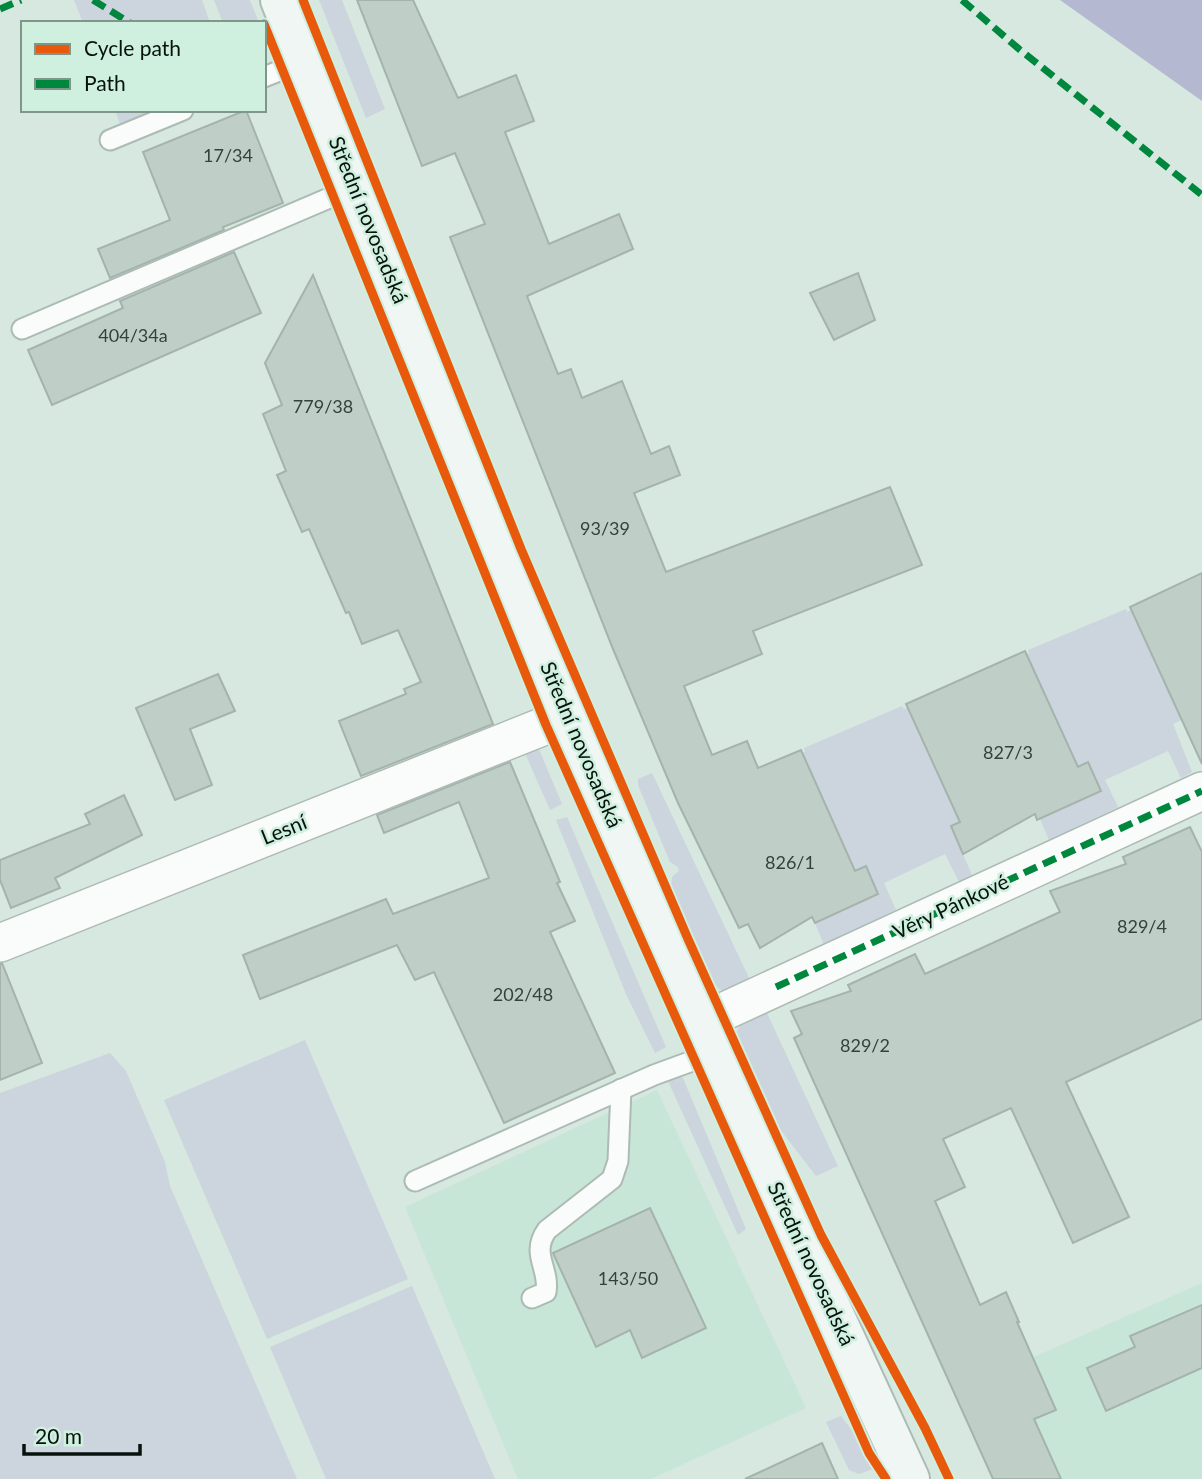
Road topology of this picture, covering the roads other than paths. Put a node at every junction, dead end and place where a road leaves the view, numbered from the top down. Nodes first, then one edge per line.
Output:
1 (280, 0) edge
2 (304, 61) junction
3 (266, 76) edge
4 (178, 112) edge
5 (110, 140) dead end
6 (355, 187) junction
7 (22, 329) dead end
8 (567, 717) junction
9 (1202, 792) edge
10 (0, 943) edge
11 (707, 1038) junction
12 (621, 1089) junction
13 (415, 1181) dead end
14 (532, 1298) dead end
15 (910, 1479) edge

1 - 2 main road, Střední novosadská
2 - 3 lane
2 - 6 main road, Střední novosadská
4 - 5 lane
6 - 7 lane
6 - 8 main road, Střední novosadská
8 - 10 street, Lesní
8 - 11 main road, Střední novosadská
9 - 11 street, Věry Pánkové
11 - 12 lane
11 - 15 main road, Střední novosadská
12 - 13 lane
12 - 14 lane

